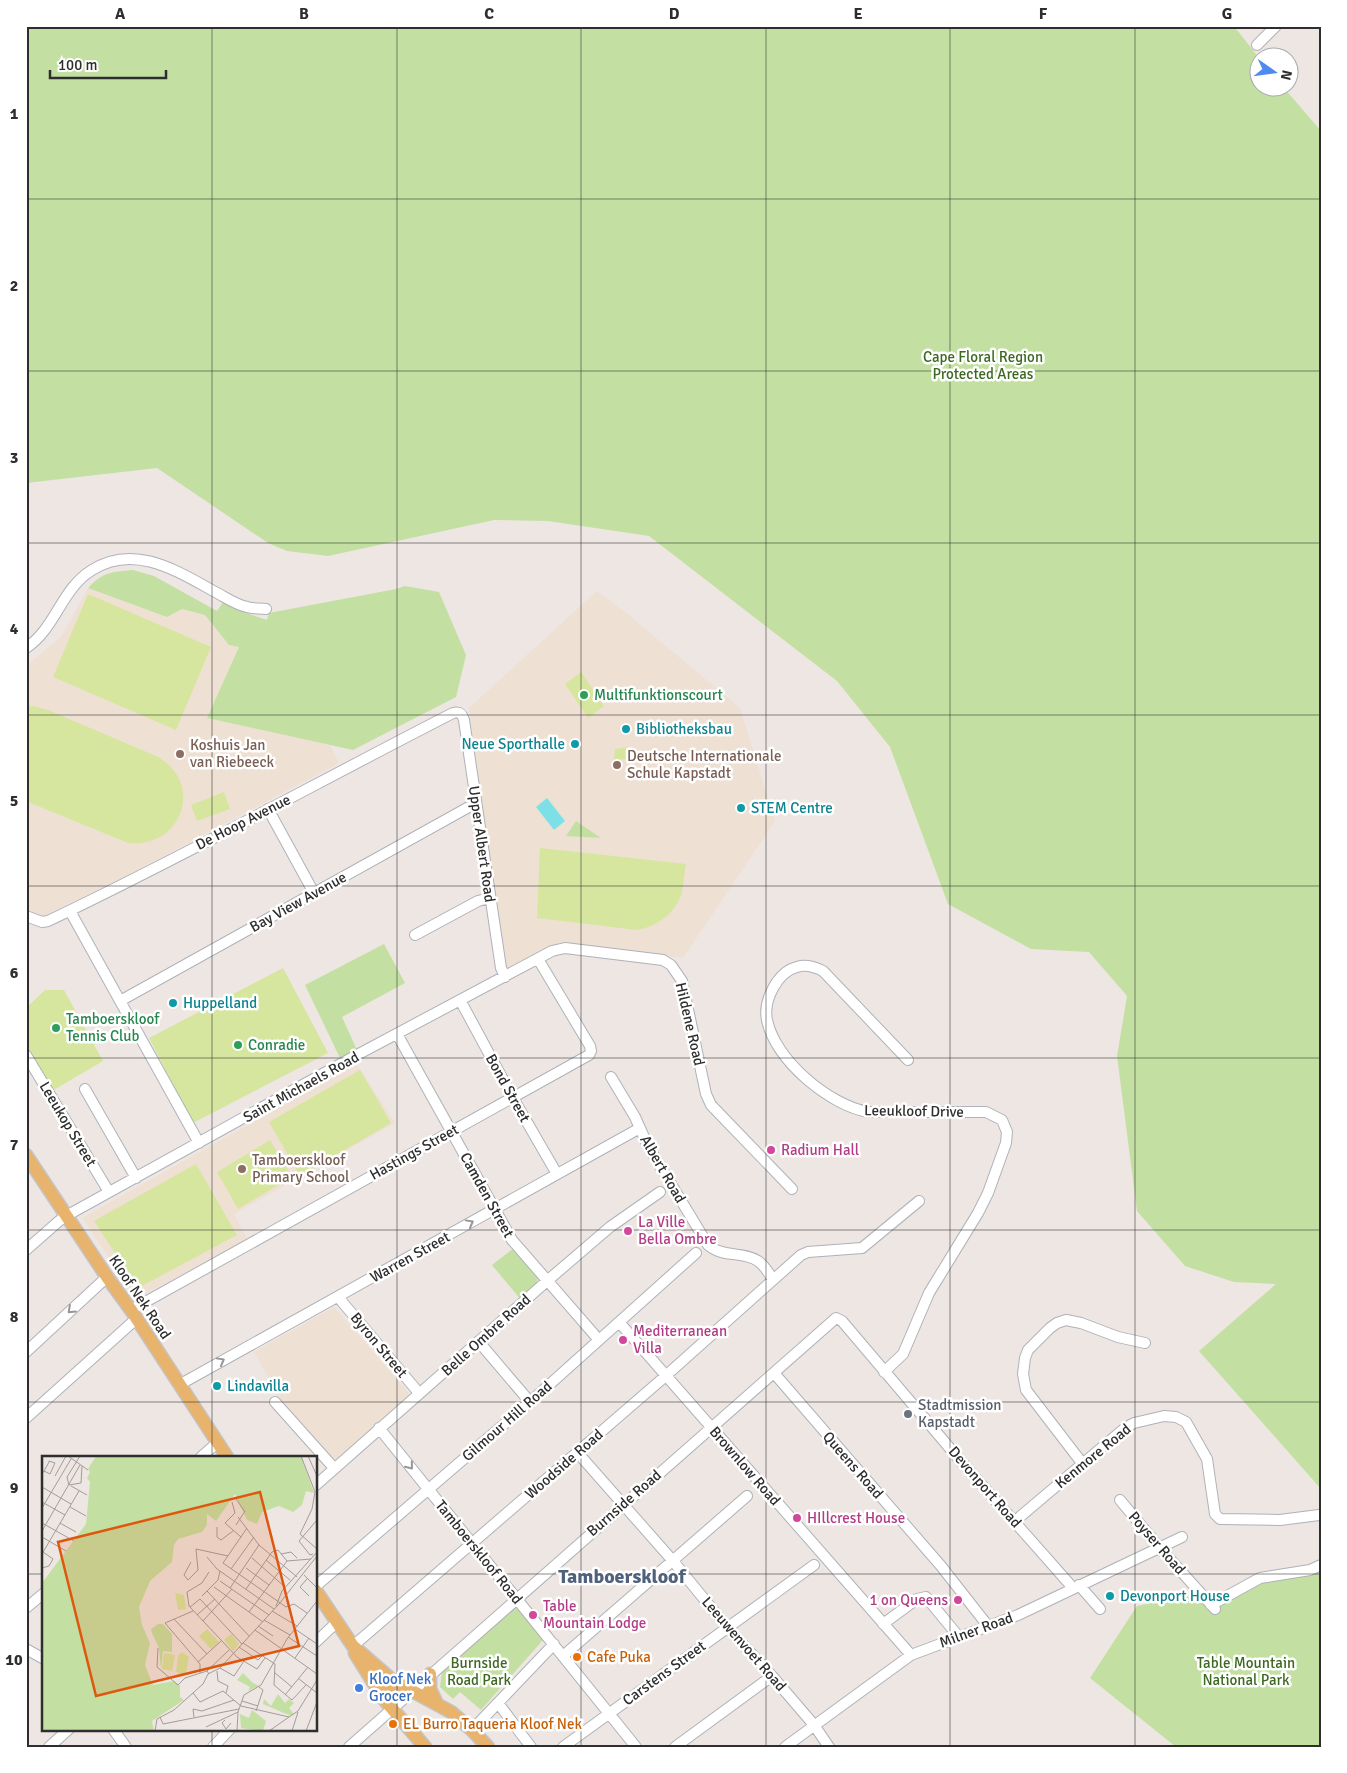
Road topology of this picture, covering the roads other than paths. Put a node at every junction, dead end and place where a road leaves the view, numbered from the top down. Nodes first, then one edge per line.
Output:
1 (1276, 26) edge
2 (1258, 45) dead end
3 (266, 608) dead end
4 (26, 648) edge
5 (458, 713) joint
6 (476, 803) junction
7 (268, 809) junction
8 (314, 893) junction
9 (489, 898) junction
10 (70, 911) junction
11 (26, 916) edge
12 (415, 935) dead end
13 (538, 959) junction
14 (504, 977) junction
15 (460, 1000) junction
16 (120, 1001) junction
17 (397, 1034) junction
18 (26, 1056) edge
19 (908, 1060) dead end
20 (610, 1077) dead end
21 (85, 1089) dead end
22 (513, 1098) junction
23 (640, 1128) junction
24 (452, 1131) junction
25 (199, 1143) junction
26 (26, 1155) edge
27 (557, 1174) junction
28 (136, 1178) junction
29 (792, 1188) dead end
30 (109, 1192) junction
31 (660, 1192) dead end
32 (919, 1200) dead end
33 (495, 1209) junction
34 (66, 1216) junction
35 (26, 1250) edge
36 (696, 1253) dead end
37 (107, 1278) junction
38 (547, 1280) junction
39 (773, 1280) junction
40 (338, 1297) junction
41 (134, 1315) junction
42 (838, 1318) joint
43 (619, 1322) junction
44 (599, 1340) junction
45 (479, 1342) junction
46 (1145, 1343) dead end
47 (26, 1352) edge
48 (884, 1372) junction
49 (774, 1373) junction
50 (666, 1374) junction
51 (178, 1385) junction
52 (419, 1393) junction
53 (276, 1402) dead end
54 (530, 1402) junction
55 (26, 1418) edge
56 (712, 1427) junction
57 (379, 1428) junction
58 (217, 1442) junction
59 (577, 1452) junction
60 (202, 1456) edge
61 (226, 1456) edge
62 (1082, 1463) junction
63 (334, 1468) junction
64 (318, 1483) edge
65 (428, 1489) junction
66 (747, 1496) dead end
67 (1120, 1500) dead end
68 (623, 1504) junction
69 (1319, 1515) dead end
70 (1015, 1522) junction
71 (1182, 1537) dead end
72 (472, 1545) junction
73 (1159, 1547) junction
74 (672, 1561) junction
75 (814, 1565) dead end
76 (1321, 1565) edge
77 (318, 1584) edge
78 (1076, 1587) junction
79 (318, 1594) edge
80 (42, 1595) edge
81 (516, 1598) junction
82 (26, 1608) edge
83 (1100, 1609) dead end
84 (337, 1622) junction
85 (883, 1624) junction
86 (988, 1626) junction
87 (727, 1627) junction
88 (958, 1637) junction
89 (318, 1640) edge
90 (554, 1644) junction
91 (353, 1646) junction
92 (26, 1649) edge
93 (911, 1655) junction
94 (563, 1656) junction
95 (42, 1658) edge
96 (374, 1665) junction
97 (430, 1674) junction
98 (772, 1676) junction
99 (412, 1690) junction
100 (498, 1703) junction
101 (437, 1704) junction
102 (392, 1708) junction
103 (609, 1713) junction
104 (814, 1725) junction
105 (68, 1730) edge
106 (114, 1730) edge
107 (229, 1730) edge
108 (472, 1730) junction
109 (49, 1747) edge
110 (126, 1747) edge
111 (213, 1747) edge
112 (349, 1747) edge
113 (425, 1747) edge
114 (488, 1747) edge
115 (531, 1747) edge
116 (563, 1747) edge
117 (636, 1747) edge
118 (675, 1747) edge
119 (785, 1747) edge
120 (829, 1747) edge

1 - 2 street
3 - 4 street
5 - 6 street, Upper Albert Road
5 - 7 street, De Hoop Avenue
6 - 8 street, Bay View Avenue
6 - 9 street, Upper Albert Road
7 - 8 street
7 - 10 street, De Hoop Avenue
8 - 16 street, Bay View Avenue
9 - 12 street
9 - 14 street, Upper Albert Road
10 - 11 street, De Hoop Avenue
10 - 16 street
13 - 14 street, Saint Michaels Road
13 - 22 street, Hastings Street
13 - 29 street, Hildene Road
14 - 15 street, Saint Michaels Road
15 - 17 street, Saint Michaels Road
15 - 22 street, Bond Street
16 - 25 street
17 - 24 street, Camden Street
17 - 25 street, Saint Michaels Road
18 - 30 street, Leeukop Street
19 - 48 street, Leeukloof Drive
20 - 23 street, Albert Road
21 - 28 street
22 - 24 street, Hastings Street
22 - 27 street, Bond Street
23 - 27 street, Warren Street
23 - 39 street, Albert Road
24 - 33 street, Camden Street
24 - 41 street, Hastings Street
25 - 28 street, Saint Michaels Road
26 - 34 main road, Kloof Nek Road
27 - 33 street, Warren Street
28 - 30 street, Saint Michaels Road
30 - 34 street, Saint Michaels Road
31 - 38 street, Belle Ombre Road
32 - 39 street, Woodside Road
33 - 38 street, Camden Street
40 -> 33 street, Warren Street
34 - 35 street, Saint Michaels Road
34 - 37 main road, Kloof Nek Road
36 - 43 street, Gilmour Hill Road
37 - 41 main road, Kloof Nek Road
37 -> 47 street
38 - 44 street, Camden Street
38 - 45 street, Belle Ombre Road
39 - 50 street, Woodside Road
51 -> 40 street, Warren Street
40 - 52 street, Byron Street
41 - 51 main road, Kloof Nek Road
41 - 55 street, Hastings Street
42 - 48 street, Devonport Road
42 - 49 street, Burnside Road
43 - 44 street, Gilmour Hill Road
43 - 50 street, Brownlow Road
44 - 54 street, Gilmour Hill Road
45 - 52 street, Belle Ombre Road
45 - 54 street
46 - 62 street
48 - 70 street, Devonport Road
49 - 56 street, Burnside Road
49 - 86 street, Queens Road
50 - 56 street, Brownlow Road
50 - 59 street, Woodside Road
51 - 58 main road, Kloof Nek Road
52 - 57 street, Belle Ombre Road
53 - 63 street
54 - 65 street, Gilmour Hill Road
56 - 68 street, Burnside Road
56 - 85 street, Brownlow Road
57 - 63 street, Belle Ombre Road
57 -> 65 street, Tamboerskloof Road
58 - 60 street
58 - 61 main road, Kloof Nek Road
59 - 68 street, Leeuwenvoet Road
59 - 72 street, Woodside Road
62 - 69 street, Kenmore Road
62 - 70 street, Kenmore Road
63 - 64 street, Belle Ombre Road
65 - 72 street, Tamboerskloof Road
65 - 77 street, Gilmour Hill Road
66 - 74 street
67 - 73 street, Poyser Road
68 - 74 street, Leeuwenvoet Road
68 - 81 street, Burnside Road
70 - 78 street, Devonport Road
71 - 73 street, Milner Road
72 - 81 street, Tamboerskloof Road
72 - 91 street, Woodside Road
73 - 76 street, Poyser Road
73 - 78 street, Milner Road
74 - 87 street, Leeuwenvoet Road
74 - 94 street
75 - 87 street, Carstens Street
78 - 83 street, Devonport Road
78 - 86 street, Milner Road
79 - 84 main road
80 - 82 street
81 - 90 street, Tamboerskloof Road
81 - 97 street, Burnside Road
84 - 89 street
84 - 91 main road
85 - 88 street
85 - 93 street, Brownlow Road
86 - 88 street, Milner Road
87 - 98 street, Leeuwenvoet Road
87 - 103 street, Carstens Street
88 - 93 street, Milner Road
90 - 94 street, Tamboerskloof Road
90 - 100 street
91 - 96 main road
91 - 102 main road
92 - 95 street
93 - 104 street, Milner Road
94 - 103 street, Tamboerskloof Road
96 - 99 main road
96 - 102 main road
97 - 99 street, Burnside Road
97 - 101 main road
98 - 104 street, Leeuwenvoet Road
98 - 118 street
99 - 101 main road
99 - 102 street
100 - 108 street
100 - 115 street
101 - 108 main road
102 - 112 street
102 - 113 main road
103 - 116 street, Carstens Street
103 - 117 street, Tamboerskloof Road
104 - 119 street, Milner Road
104 - 120 street, Leeuwenvoet Road
105 - 109 street
106 - 110 street
107 - 111 street
108 - 114 main road

